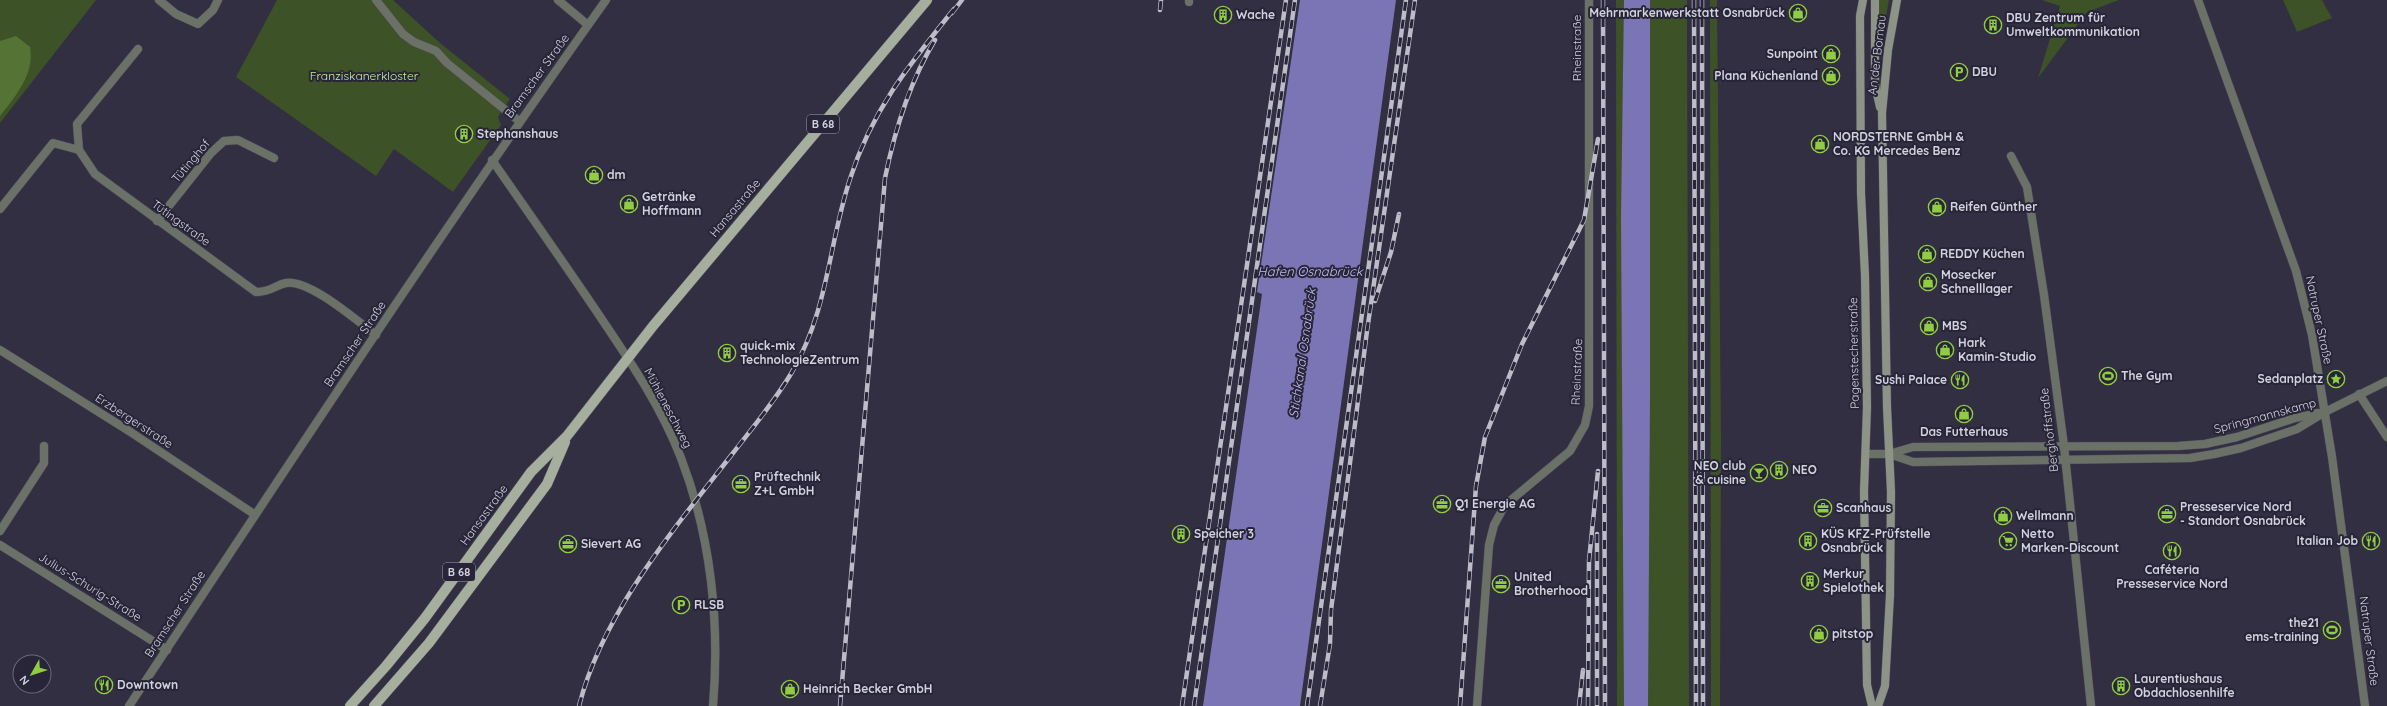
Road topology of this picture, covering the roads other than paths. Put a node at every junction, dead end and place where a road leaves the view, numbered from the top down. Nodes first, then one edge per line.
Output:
1 (159, 0) edge
2 (218, 0) edge
3 (376, 0) edge
4 (558, 0) edge
5 (606, 0) edge
6 (927, 0) edge
7 (1589, 0) edge
8 (1859, 0) edge
9 (1863, 0) edge
10 (1874, 0) edge
11 (1897, 0) edge
12 (2198, 0) edge
13 (1860, 16) junction
14 (588, 25) junction
15 (138, 49) dead end
16 (1882, 113) junction
17 (519, 121) junction
18 (79, 150) junction
19 (2010, 156) dead end
20 (274, 158) dead end
21 (492, 160) junction
22 (0, 209) edge
23 (157, 221) junction
24 (376, 335) junction
25 (0, 350) edge
26 (628, 357) junction
27 (2387, 381) edge
28 (2359, 394) junction
29 (2324, 412) junction
30 (567, 436) junction
31 (2387, 437) edge
32 (44, 446) dead end
33 (2064, 446) junction
34 (1866, 454) junction
35 (1889, 454) junction
36 (2065, 459) junction
37 (254, 514) junction
38 (0, 531) edge
39 (0, 545) edge
40 (167, 650) junction
41 (129, 706) edge
42 (350, 706) edge
43 (374, 706) edge
44 (713, 706) edge
45 (1477, 706) edge
46 (1872, 706) edge
47 (1878, 706) edge
48 (2091, 706) edge
49 (2365, 706) edge

1 - 2 street
3 - 17 street
4 - 14 street
5 - 14 street, Bramscher Straße
6 - 26 main road, Hansastraße / B 68
7 - 45 street, Rheinstraße
8 - 13 street, Pagenstecherstraße
9 - 13 main road, An der Bornau
10 - 16 main road
11 - 16 main road, An der Bornau
12 - 29 street, Natruper Straße
13 - 34 main road, Pagenstecherstraße
14 - 17 street, Bramscher Straße
15 - 18 street
16 - 35 main road
17 - 21 street, Bramscher Straße
18 - 22 street
18 - 23 street, Tütingstraße
19 - 33 street, Berghoffstraße
20 - 23 street, Tütinghof
21 - 24 street, Bramscher Straße
21 - 26 street, Mühleneschweg
23 - 24 street, Tütingstraße
24 - 37 street, Bramscher Straße
25 - 37 street, Erzbergerstraße
26 - 30 main road, Hansastraße / B 68
26 - 44 street, Mühleneschweg
27 - 28 street
28 - 29 street
28 - 31 street
29 - 33 street, Springmannskamp
29 - 36 street, Springmannskamp
29 - 49 street, Natruper Straße
30 - 42 main road, Hansastraße / B 68
30 - 43 main road, Hansastraße / B 68
32 - 38 street
33 - 35 street, Springmannskamp
33 - 36 street, Berghoffstraße
34 - 35 street, Springmannskamp
34 - 46 main road, Pagenstecherstraße
35 - 36 street, Springmannskamp
35 - 47 main road
36 - 48 street, Berghoffstraße
37 - 40 street, Bramscher Straße
39 - 40 street, Julius-Schurig-Straße
40 - 41 street, Bramscher Straße

